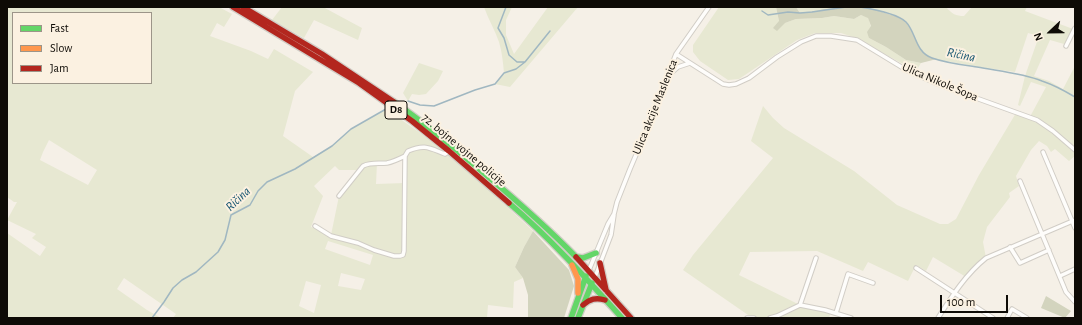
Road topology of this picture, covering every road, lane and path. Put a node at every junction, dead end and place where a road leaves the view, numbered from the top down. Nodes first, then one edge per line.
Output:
1 (233, 7) edge
2 (243, 7) edge
3 (710, 7) edge
4 (1075, 28) edge
5 (1066, 46) dead end
6 (676, 54) junction
7 (690, 63) junction
8 (668, 75) junction
9 (1075, 150) edge
10 (449, 151) junction
11 (1043, 152) dead end
12 (405, 156) junction
13 (1020, 180) dead end
14 (339, 196) dead end
15 (614, 214) junction
16 (1074, 220) edge
17 (315, 226) dead end
18 (1075, 228) edge
19 (1042, 234) junction
20 (1010, 247) junction
21 (1049, 250) junction
22 (596, 253) junction
23 (576, 257) junction
24 (816, 258) dead end
25 (571, 263) junction
26 (600, 263) junction
27 (916, 268) dead end
28 (1075, 269) edge
29 (589, 270) junction
30 (1060, 276) junction
31 (595, 277) junction
32 (586, 278) junction
33 (873, 283) dead end
34 (592, 285) junction
35 (606, 290) junction
36 (954, 293) junction
37 (578, 296) junction
38 (605, 300) junction
39 (1075, 302) edge
40 (583, 305) junction
41 (800, 305) junction
42 (836, 313) junction
43 (571, 318) edge
44 (578, 318) edge
45 (622, 318) edge
46 (630, 318) edge
47 (747, 318) edge
48 (754, 318) edge
49 (770, 318) edge
50 (851, 318) edge
51 (938, 318) edge
52 (992, 318) edge
53 (1007, 318) edge
54 (1027, 318) edge

1 - 10 main road, 72. bojne vojne policije / D8
2 - 23 main road, 72. bojne vojne policije / D8
3 - 6 street, Ulica akcije Maslenica
4 - 5 street
6 - 7 street, Ulica Nikole Šopa
6 - 8 street, Ulica akcije Maslenica
7 - 8 street
7 - 9 street, Ulica Nikole Šopa
8 - 15 street, Ulica akcije Maslenica
10 - 12 street
10 - 25 main road, 72. bojne vojne policije / D8
11 - 16 street
12 - 14 street
12 - 17 street
13 - 19 street
15 - 22 street, Ulica akcije Maslenica
15 - 26 street, Ulica akcije Maslenica
16 - 18 street
16 - 19 street
19 - 20 street
19 - 21 street
20 - 21 street
20 - 36 street
21 - 30 street
22 - 23 main road
22 - 29 street, Ulica akcije Maslenica
23 - 29 main road, 72. bojne vojne policije / D8
24 - 41 street
25 - 32 main road, 72. bojne vojne policije / D8
25 - 37 main road
26 - 31 street, Ulica akcije Maslenica
26 - 35 main road
27 - 36 street
28 - 30 street
29 - 31 main road, D8
29 - 32 main road
30 - 39 street
31 - 34 main road
31 - 35 main road, D8
32 - 34 main road, D8
32 - 37 main road
33 - 42 street
34 - 38 main road, D8
34 - 40 main road
35 - 46 main road, D8
36 - 51 street
36 - 52 street
37 - 43 main road
38 - 40 main road
38 - 45 main road, D8
40 - 44 main road
41 - 42 street
41 - 49 street
42 - 50 street
47 - 48 street
53 - 54 street

